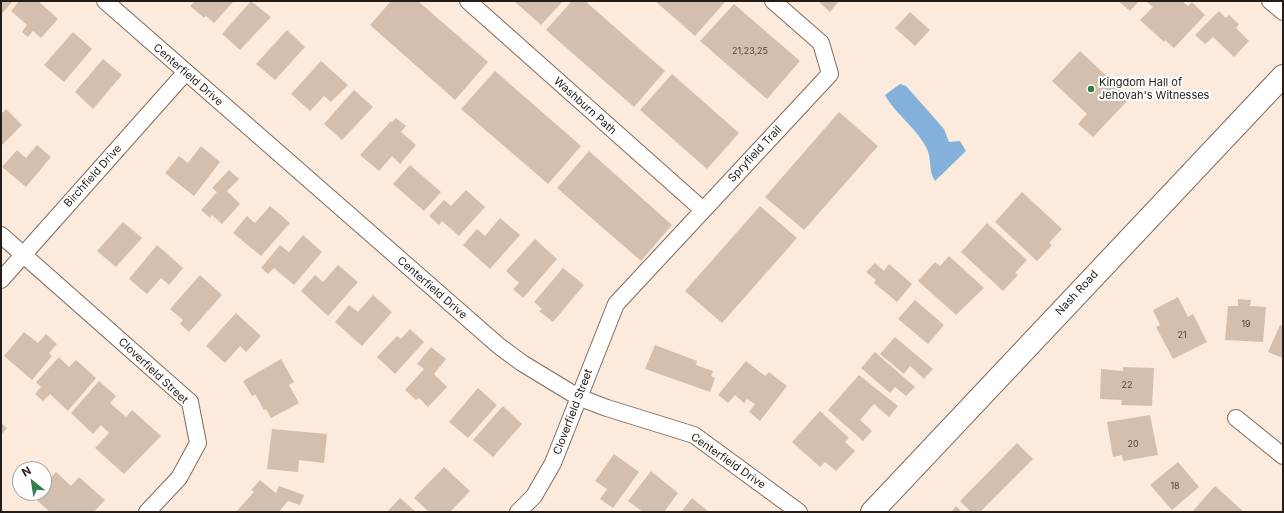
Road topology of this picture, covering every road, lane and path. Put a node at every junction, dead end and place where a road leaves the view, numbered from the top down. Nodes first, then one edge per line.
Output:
1 (105, 1) edge
2 (468, 1) edge
3 (773, 1) edge
4 (1270, 1) edge
5 (1283, 12) edge
6 (185, 73) junction
7 (1283, 76) edge
8 (703, 210) junction
9 (1, 235) edge
10 (24, 254) junction
11 (1, 280) edge
12 (616, 304) joint
13 (578, 397) junction
14 (1236, 418) dead end
15 (1283, 456) edge
16 (147, 512) edge
17 (518, 512) edge
18 (799, 512) edge
19 (872, 512) edge

1 - 6 street, Centerfield Drive
2 - 8 street, Washburn Path
3 - 8 street, Spryfield Trail
4 - 5 street
6 - 10 street, Birchfield Drive
6 - 13 street, Centerfield Drive
7 - 19 street, Nash Road
8 - 12 street, Spryfield Trail
9 - 10 street, Cloverfield Street
10 - 11 street, Birchfield Drive
10 - 16 street, Cloverfield Street
12 - 13 street, Cloverfield Street
13 - 17 street, Cloverfield Street
13 - 18 street, Centerfield Drive
14 - 15 street

